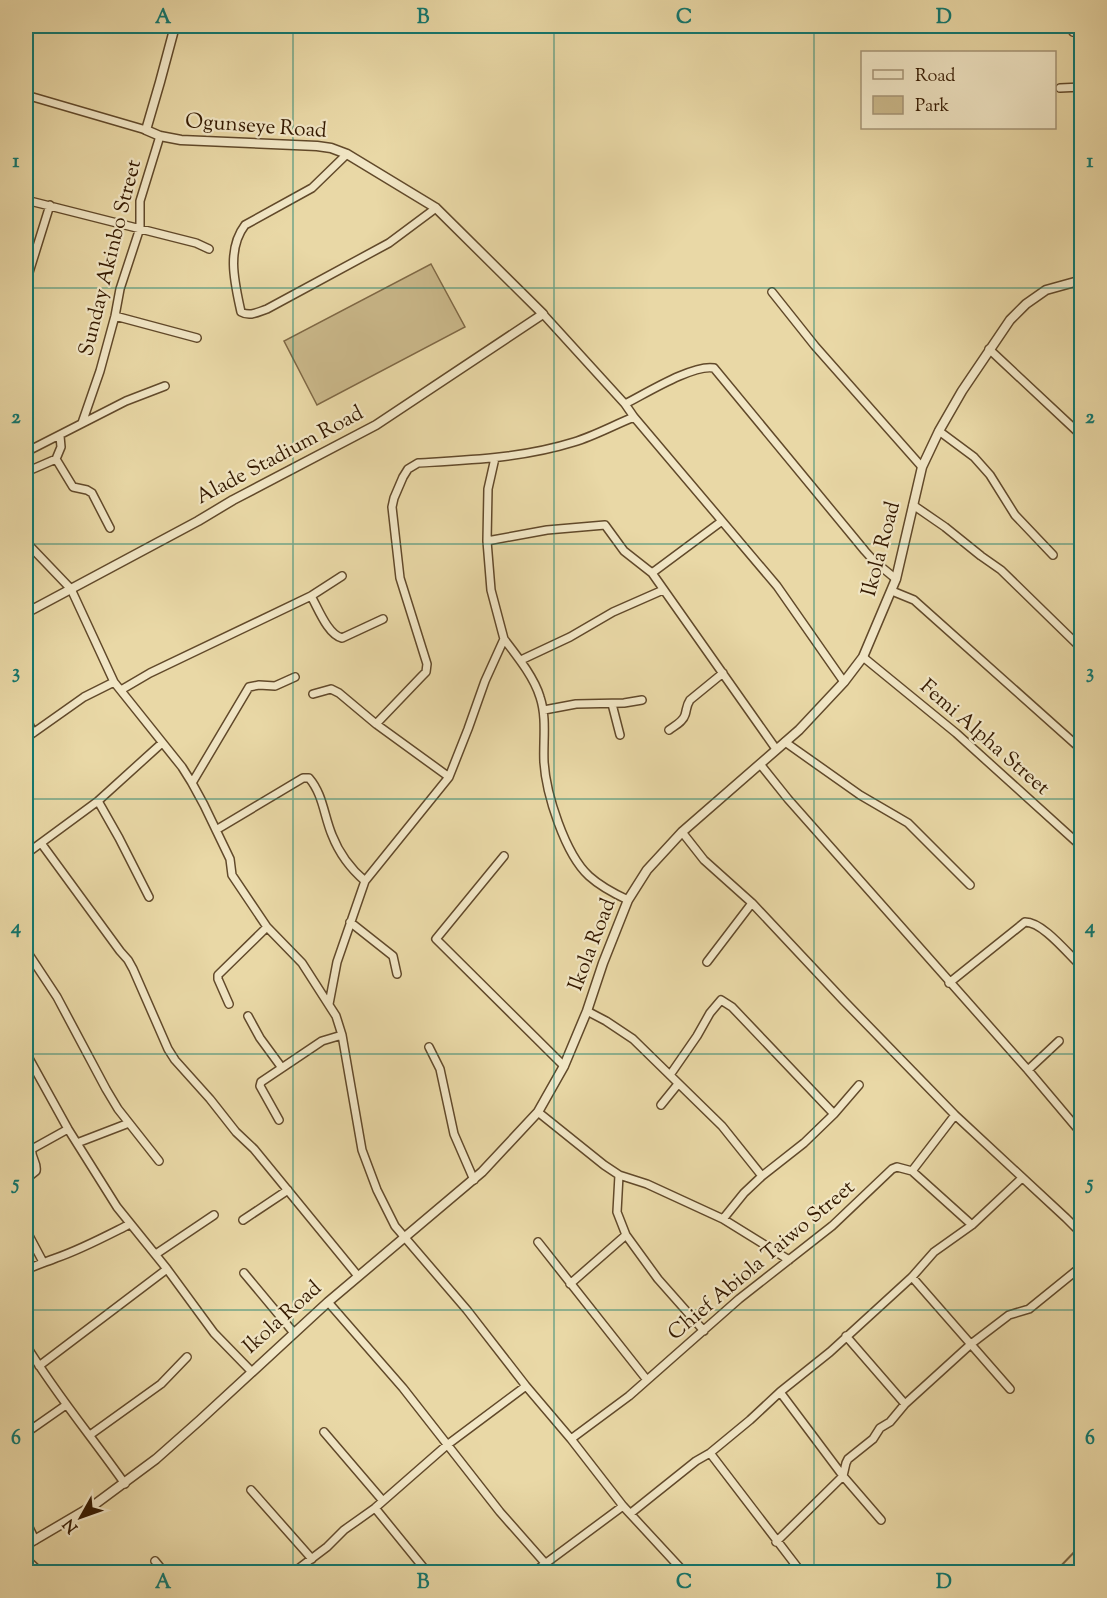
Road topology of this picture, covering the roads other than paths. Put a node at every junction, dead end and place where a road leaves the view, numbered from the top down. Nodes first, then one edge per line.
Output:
1 (175, 26) edge
2 (1082, 27) edge
3 (1073, 32) dead end
4 (1082, 87) edge
5 (1060, 88) dead end
6 (26, 95) edge
7 (146, 130) junction
8 (160, 136) junction
9 (347, 154) junction
10 (26, 200) edge
11 (50, 206) junction
12 (436, 208) junction
13 (140, 228) junction
14 (209, 249) dead end
15 (1082, 280) edge
16 (26, 282) edge
17 (772, 292) dead end
18 (543, 314) junction
19 (115, 316) junction
20 (197, 338) dead end
21 (989, 349) junction
22 (165, 386) dead end
23 (625, 405) junction
24 (634, 417) junction
25 (82, 423) junction
26 (939, 431) junction
27 (60, 435) junction
28 (1082, 436) edge
29 (26, 452) edge
30 (495, 458) junction
31 (56, 459) junction
32 (922, 468) junction
33 (26, 472) edge
34 (913, 505) junction
35 (26, 518) edge
36 (722, 521) junction
37 (110, 528) dead end
38 (26, 531) edge
39 (487, 541) junction
40 (26, 542) edge
41 (1053, 555) dead end
42 (652, 573) junction
43 (342, 576) dead end
44 (896, 579) junction
45 (71, 589) junction
46 (663, 590) junction
47 (892, 591) junction
48 (311, 596) junction
49 (26, 613) edge
50 (383, 619) dead end
51 (504, 639) junction
52 (1082, 649) edge
53 (863, 657) junction
54 (521, 660) junction
55 (723, 673) junction
56 (295, 677) dead end
57 (114, 682) junction
58 (844, 682) junction
59 (121, 690) junction
60 (313, 694) dead end
61 (642, 700) dead end
62 (612, 704) junction
63 (544, 710) junction
64 (26, 717) edge
65 (376, 724) junction
66 (669, 730) dead end
67 (33, 734) junction
68 (620, 735) dead end
69 (26, 738) edge
70 (785, 742) junction
71 (162, 743) junction
72 (776, 749) junction
73 (1082, 750) edge
74 (760, 764) junction
75 (449, 777) junction
76 (192, 783) junction
77 (98, 801) junction
78 (216, 830) junction
79 (682, 832) junction
80 (41, 843) junction
81 (1082, 847) edge
82 (26, 854) edge
83 (504, 856) dead end
84 (365, 881) junction
85 (970, 885) dead end
86 (149, 897) dead end
87 (628, 900) junction
88 (752, 903) junction
89 (350, 922) junction
90 (267, 927) junction
91 (26, 950) edge
92 (707, 962) dead end
93 (1082, 967) edge
94 (397, 974) dead end
95 (950, 983) junction
96 (229, 1004) dead end
97 (329, 1004) junction
98 (587, 1011) junction
99 (248, 1016) dead end
100 (342, 1035) junction
101 (1059, 1041) dead end
102 (429, 1047) dead end
103 (26, 1056) edge
104 (564, 1066) junction
105 (282, 1068) junction
106 (1028, 1070) junction
107 (670, 1075) junction
108 (678, 1084) junction
109 (859, 1085) dead end
110 (661, 1105) dead end
111 (538, 1112) junction
112 (834, 1114) junction
113 (955, 1115) junction
114 (279, 1120) dead end
115 (129, 1123) junction
116 (68, 1129) junction
117 (1082, 1134) edge
118 (77, 1143) junction
119 (159, 1161) dead end
120 (912, 1171) junction
121 (619, 1175) junction
122 (762, 1176) junction
123 (1022, 1178) junction
124 (26, 1179) edge
125 (474, 1180) junction
126 (288, 1190) junction
127 (214, 1215) dead end
128 (723, 1219) junction
129 (243, 1220) dead end
130 (129, 1224) junction
131 (972, 1225) junction
132 (26, 1230) edge
133 (1082, 1234) edge
134 (626, 1235) junction
135 (405, 1237) junction
136 (538, 1242) dead end
137 (156, 1254) junction
138 (789, 1260) junction
139 (43, 1262) junction
140 (1082, 1266) edge
141 (167, 1269) junction
142 (26, 1270) edge
143 (244, 1273) dead end
144 (358, 1276) junction
145 (912, 1277) junction
146 (570, 1284) junction
147 (328, 1302) junction
148 (704, 1331) junction
149 (294, 1333) junction
150 (846, 1336) junction
151 (971, 1344) junction
152 (26, 1345) edge
153 (188, 1357) dead end
154 (39, 1366) junction
155 (252, 1372) junction
156 (647, 1380) junction
157 (526, 1386) junction
158 (1010, 1389) dead end
159 (780, 1392) junction
160 (905, 1404) junction
161 (66, 1405) junction
162 (324, 1432) dead end
163 (26, 1433) edge
164 (90, 1435) junction
165 (572, 1439) junction
166 (447, 1445) junction
167 (710, 1453) junction
168 (843, 1476) junction
169 (125, 1484) junction
170 (251, 1490) dead end
171 (383, 1501) junction
172 (623, 1506) junction
173 (375, 1508) junction
174 (631, 1513) junction
175 (881, 1520) dead end
176 (26, 1521) edge
177 (35, 1540) junction
178 (776, 1542) junction
179 (26, 1545) edge
180 (26, 1559) edge
181 (312, 1559) junction
182 (155, 1562) dead end
183 (545, 1563) junction
184 (40, 1572) edge
185 (165, 1572) edge
186 (296, 1572) edge
187 (428, 1572) edge
188 (534, 1572) edge
189 (684, 1572) edge
190 (801, 1572) edge

1 - 7 street
2 - 3 street
4 - 5 street
6 - 7 street
7 - 8 street, Ogunseye Road
8 - 9 street, Ogunseye Road
8 - 13 street, Sunday Akinbo Street
9 - 12 street, Ogunseye Road
9 - 12 street
10 - 11 street
11 - 13 street
11 - 16 street
12 - 18 street, Ogunseye Road
13 - 14 street
13 - 19 street, Sunday Akinbo Street
15 - 21 street, Ikola Road
17 - 32 street
18 - 23 street
18 - 45 street, Alade Stadium Road
19 - 20 street
19 - 25 street, Sunday Akinbo Street
21 - 26 street, Ikola Road
21 - 28 street
22 - 25 street
23 - 24 street
23 - 44 street
24 - 30 street
24 - 36 street
25 - 27 street
26 - 32 street, Ikola Road
26 - 41 street
27 - 29 street
27 - 31 street
30 - 39 street
30 - 65 street
31 - 33 street
31 - 37 street
32 - 34 street, Ikola Road
34 - 44 street, Ikola Road
34 - 52 street
35 - 38 street
36 - 42 street
36 - 58 street
39 - 42 street
39 - 51 street
40 - 45 street
42 - 46 street
43 - 48 street
44 - 47 street, Ikola Road
45 - 49 street, Alade Stadium Road
45 - 57 street
46 - 54 street
46 - 55 street
47 - 53 street, Ikola Road
47 - 73 street
48 - 50 street
48 - 59 street
51 - 54 street
51 - 75 street
53 - 58 street, Ikola Road
53 - 81 street, Femi Alpha Street
54 - 63 street
55 - 66 street
55 - 72 street
56 - 76 street
57 - 59 street
57 - 67 street
58 - 70 street, Ikola Road
59 - 71 street
60 - 65 street
61 - 62 street
62 - 63 street
62 - 68 street
63 - 87 street
64 - 67 street
65 - 75 street
67 - 69 street
70 - 72 street, Ikola Road
70 - 85 street
71 - 76 street
71 - 77 street
72 - 74 street, Ikola Road
74 - 79 street, Ikola Road
74 - 95 street
75 - 84 street
76 - 78 street
77 - 80 street
77 - 86 street
78 - 84 street
78 - 90 street
79 - 87 street, Ikola Road
79 - 88 street
80 - 82 street
80 - 126 street
83 - 104 street
84 - 89 street
87 - 98 street, Ikola Road
88 - 92 street
88 - 113 street
89 - 94 street
89 - 97 street
90 - 96 street
90 - 97 street
91 - 115 street
93 - 95 street
95 - 106 street
97 - 100 street
98 - 104 street, Ikola Road
98 - 107 street
99 - 105 street
100 - 105 street
100 - 135 street
101 - 106 street
102 - 125 street
103 - 116 street
104 - 111 street, Ikola Road
105 - 114 street
106 - 117 street
107 - 108 street
107 - 112 street
108 - 110 street
108 - 122 street
109 - 112 street
111 - 121 street
111 - 125 street, Ikola Road
112 - 122 street
113 - 120 street
113 - 123 street
115 - 118 street
115 - 119 street
116 - 118 street
116 - 124 street
118 - 130 street
120 - 131 street
120 - 138 street, Chief Abiola Taiwo Street
121 - 128 street
121 - 134 street
122 - 128 street
123 - 131 street
123 - 133 street
125 - 135 street, Ikola Road
126 - 129 street
126 - 144 street
127 - 137 street
128 - 138 street
130 - 137 street
130 - 139 street
131 - 145 street
132 - 139 street
134 - 146 street
134 - 148 street
135 - 144 street, Ikola Road
135 - 157 street
136 - 146 street
137 - 141 street
138 - 148 street, Chief Abiola Taiwo Street
139 - 142 street
140 - 151 street
141 - 154 street
141 - 155 street
143 - 149 street
144 - 147 street, Ikola Road
145 - 150 street
145 - 151 street
146 - 156 street
147 - 149 street, Ikola Road
147 - 166 street
148 - 156 street, Chief Abiola Taiwo Street
149 - 155 street, Ikola Road
150 - 159 street
150 - 160 street
151 - 158 street
151 - 160 street
152 - 154 street
153 - 164 street
154 - 161 street
155 - 169 street, Ikola Road
156 - 165 street, Chief Abiola Taiwo Street
157 - 165 street
157 - 166 street
159 - 167 street
159 - 168 street
160 - 168 street
161 - 163 street
161 - 164 street
162 - 171 street
164 - 169 street
165 - 172 street
166 - 171 street
166 - 183 street
167 - 174 street
167 - 178 street
168 - 175 street
168 - 178 street
169 - 177 street, Ikola Road
170 - 181 street
171 - 173 street
172 - 174 street
172 - 183 street
173 - 181 street
173 - 187 street
174 - 189 street
176 - 177 street
177 - 179 street, Ikola Road
178 - 190 street
180 - 184 street
181 - 186 street
182 - 185 street
183 - 188 street

